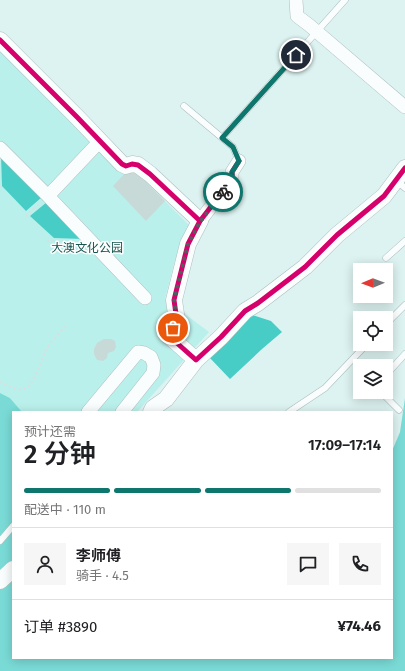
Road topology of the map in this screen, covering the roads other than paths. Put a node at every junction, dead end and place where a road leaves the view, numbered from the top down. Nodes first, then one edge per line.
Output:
1 (296, 0) edge
2 (345, 0) edge
3 (317, 31) junction
4 (0, 40) edge
5 (184, 106) dead end
6 (405, 107) edge
7 (222, 138) junction
8 (100, 141) junction
9 (0, 148) edge
10 (239, 161) joint
11 (405, 168) edge
12 (399, 186) edge
13 (48, 196) junction
14 (200, 222) junction
15 (405, 241) edge
16 (386, 258) dead end
17 (145, 298) dead end
18 (405, 305) edge
19 (393, 317) edge
20 (360, 351) edge
21 (405, 354) edge
22 (196, 360) junction
23 (393, 367) edge
24 (388, 399) edge
25 (399, 410) dead end
26 (89, 411) edge
27 (123, 411) edge
28 (154, 411) edge
29 (290, 411) edge
30 (12, 527) edge
31 (0, 541) edge
32 (12, 570) edge
33 (0, 581) edge

1 - 3 street
2 - 3 lane
3 - 6 street
3 - 7 lane
4 - 8 street
5 - 7 lane
7 - 10 lane
8 - 13 street
8 - 14 street
9 - 13 street
10 - 14 street
11 - 12 street
12 - 22 street
13 - 17 street
14 - 22 street
15 - 16 lane
18 - 19 lane
20 - 29 lane
21 - 23 lane
22 - 28 street
24 - 25 lane
26 - 27 street
30 - 31 lane
32 - 33 street

